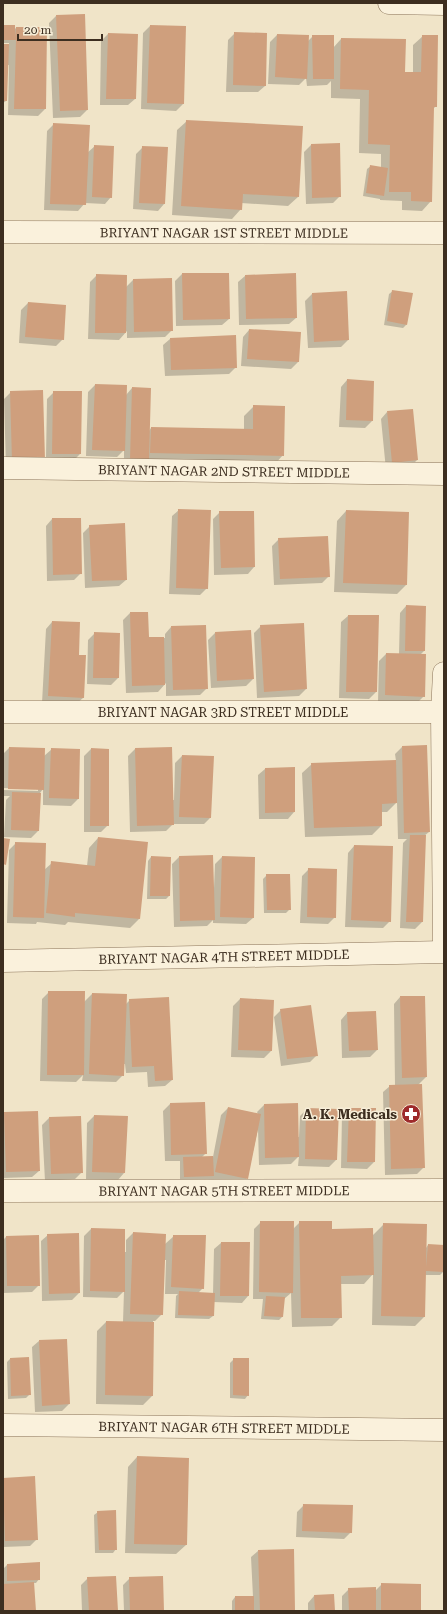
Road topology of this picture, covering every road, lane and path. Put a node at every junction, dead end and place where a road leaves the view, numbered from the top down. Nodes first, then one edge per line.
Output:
1 (389, 3) edge
2 (444, 4) edge
3 (3, 232) edge
4 (444, 233) edge
5 (3, 468) edge
6 (444, 474) edge
7 (444, 673) edge
8 (3, 712) edge
9 (443, 712) edge
10 (444, 947) edge
11 (444, 952) edge
12 (3, 961) edge
13 (444, 1190) edge
14 (3, 1191) edge
15 (3, 1425) edge
16 (444, 1430) edge

1 - 2 street
3 - 4 street, BRIYANT NAGAR 1ST STREET MIDDLE
5 - 6 street, BRIYANT NAGAR 2ND STREET MIDDLE
7 - 9 street
8 - 9 street, BRIYANT NAGAR 3RD STREET MIDDLE
9 - 10 street
11 - 12 street, BRIYANT NAGAR 4TH STREET MIDDLE
13 - 14 street, BRIYANT NAGAR 5TH STREET MIDDLE
15 - 16 street, BRIYANT NAGAR 6TH STREET MIDDLE

